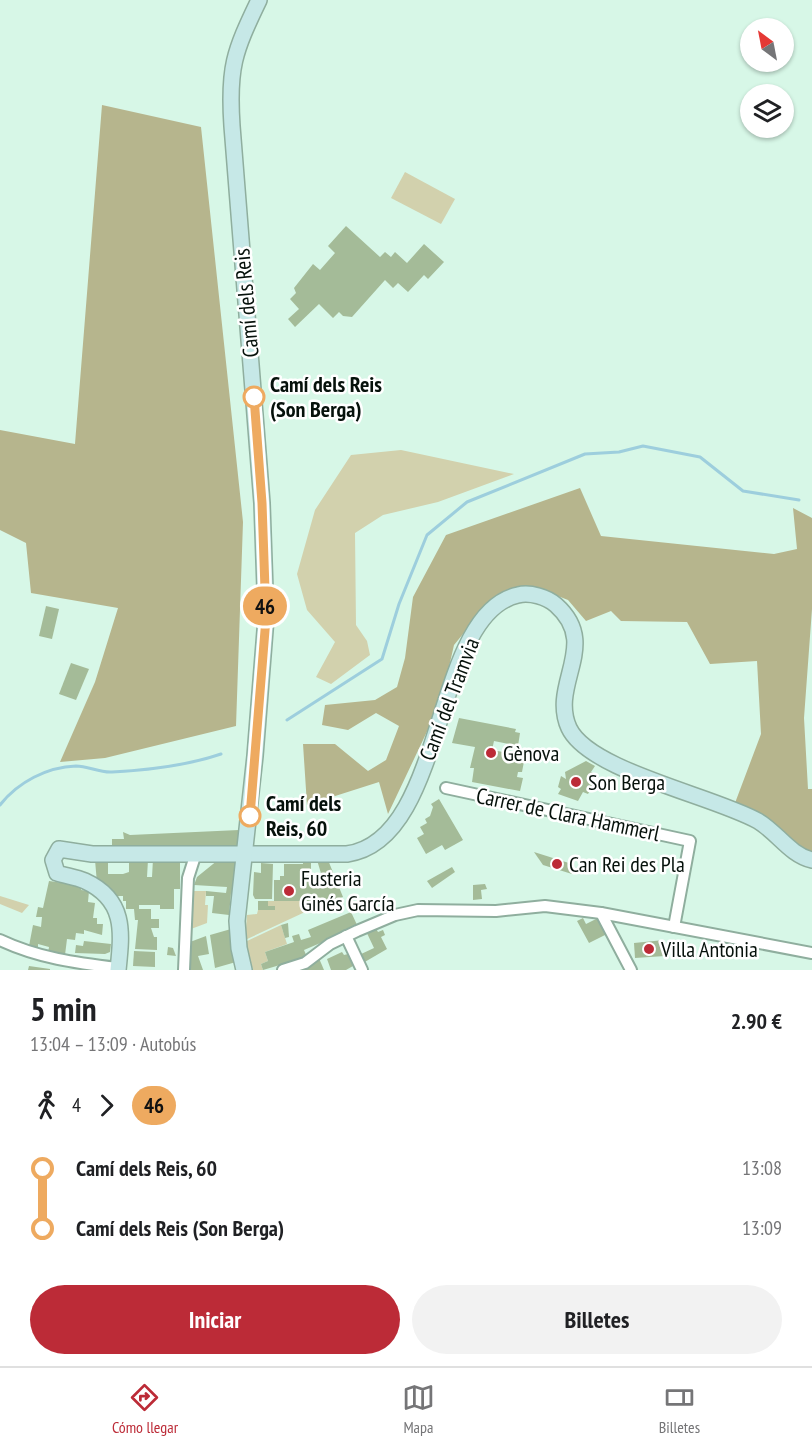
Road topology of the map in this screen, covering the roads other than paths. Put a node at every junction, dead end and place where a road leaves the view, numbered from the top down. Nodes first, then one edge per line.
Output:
1 (259, 0) edge
2 (446, 788) dead end
3 (246, 852) junction
4 (231, 853) junction
5 (196, 854) junction
6 (812, 860) edge
7 (188, 878) junction
8 (601, 913) junction
9 (674, 927) junction
10 (346, 936) junction
11 (0, 940) edge
12 (812, 953) edge
13 (59, 966) edge
14 (118, 969) edge
15 (184, 970) edge
16 (244, 970) edge
17 (283, 970) edge
18 (362, 970) edge
19 (631, 970) edge

1 - 3 street, Camí dels Reis
2 - 9 street, Carrer de Clara Hammerl
3 - 4 street, Camí del Tramvia
3 - 6 street, Camí del Tramvia
3 - 16 street, Camí dels Reis
4 - 5 street, Camí del Tramvia
4 - 7 street
5 - 7 street
5 - 14 street, Camí del Tramvia
7 - 15 street
8 - 9 street
8 - 10 street
8 - 19 street
9 - 12 street
10 - 17 street
10 - 18 street
11 - 13 street
13 - 14 street

